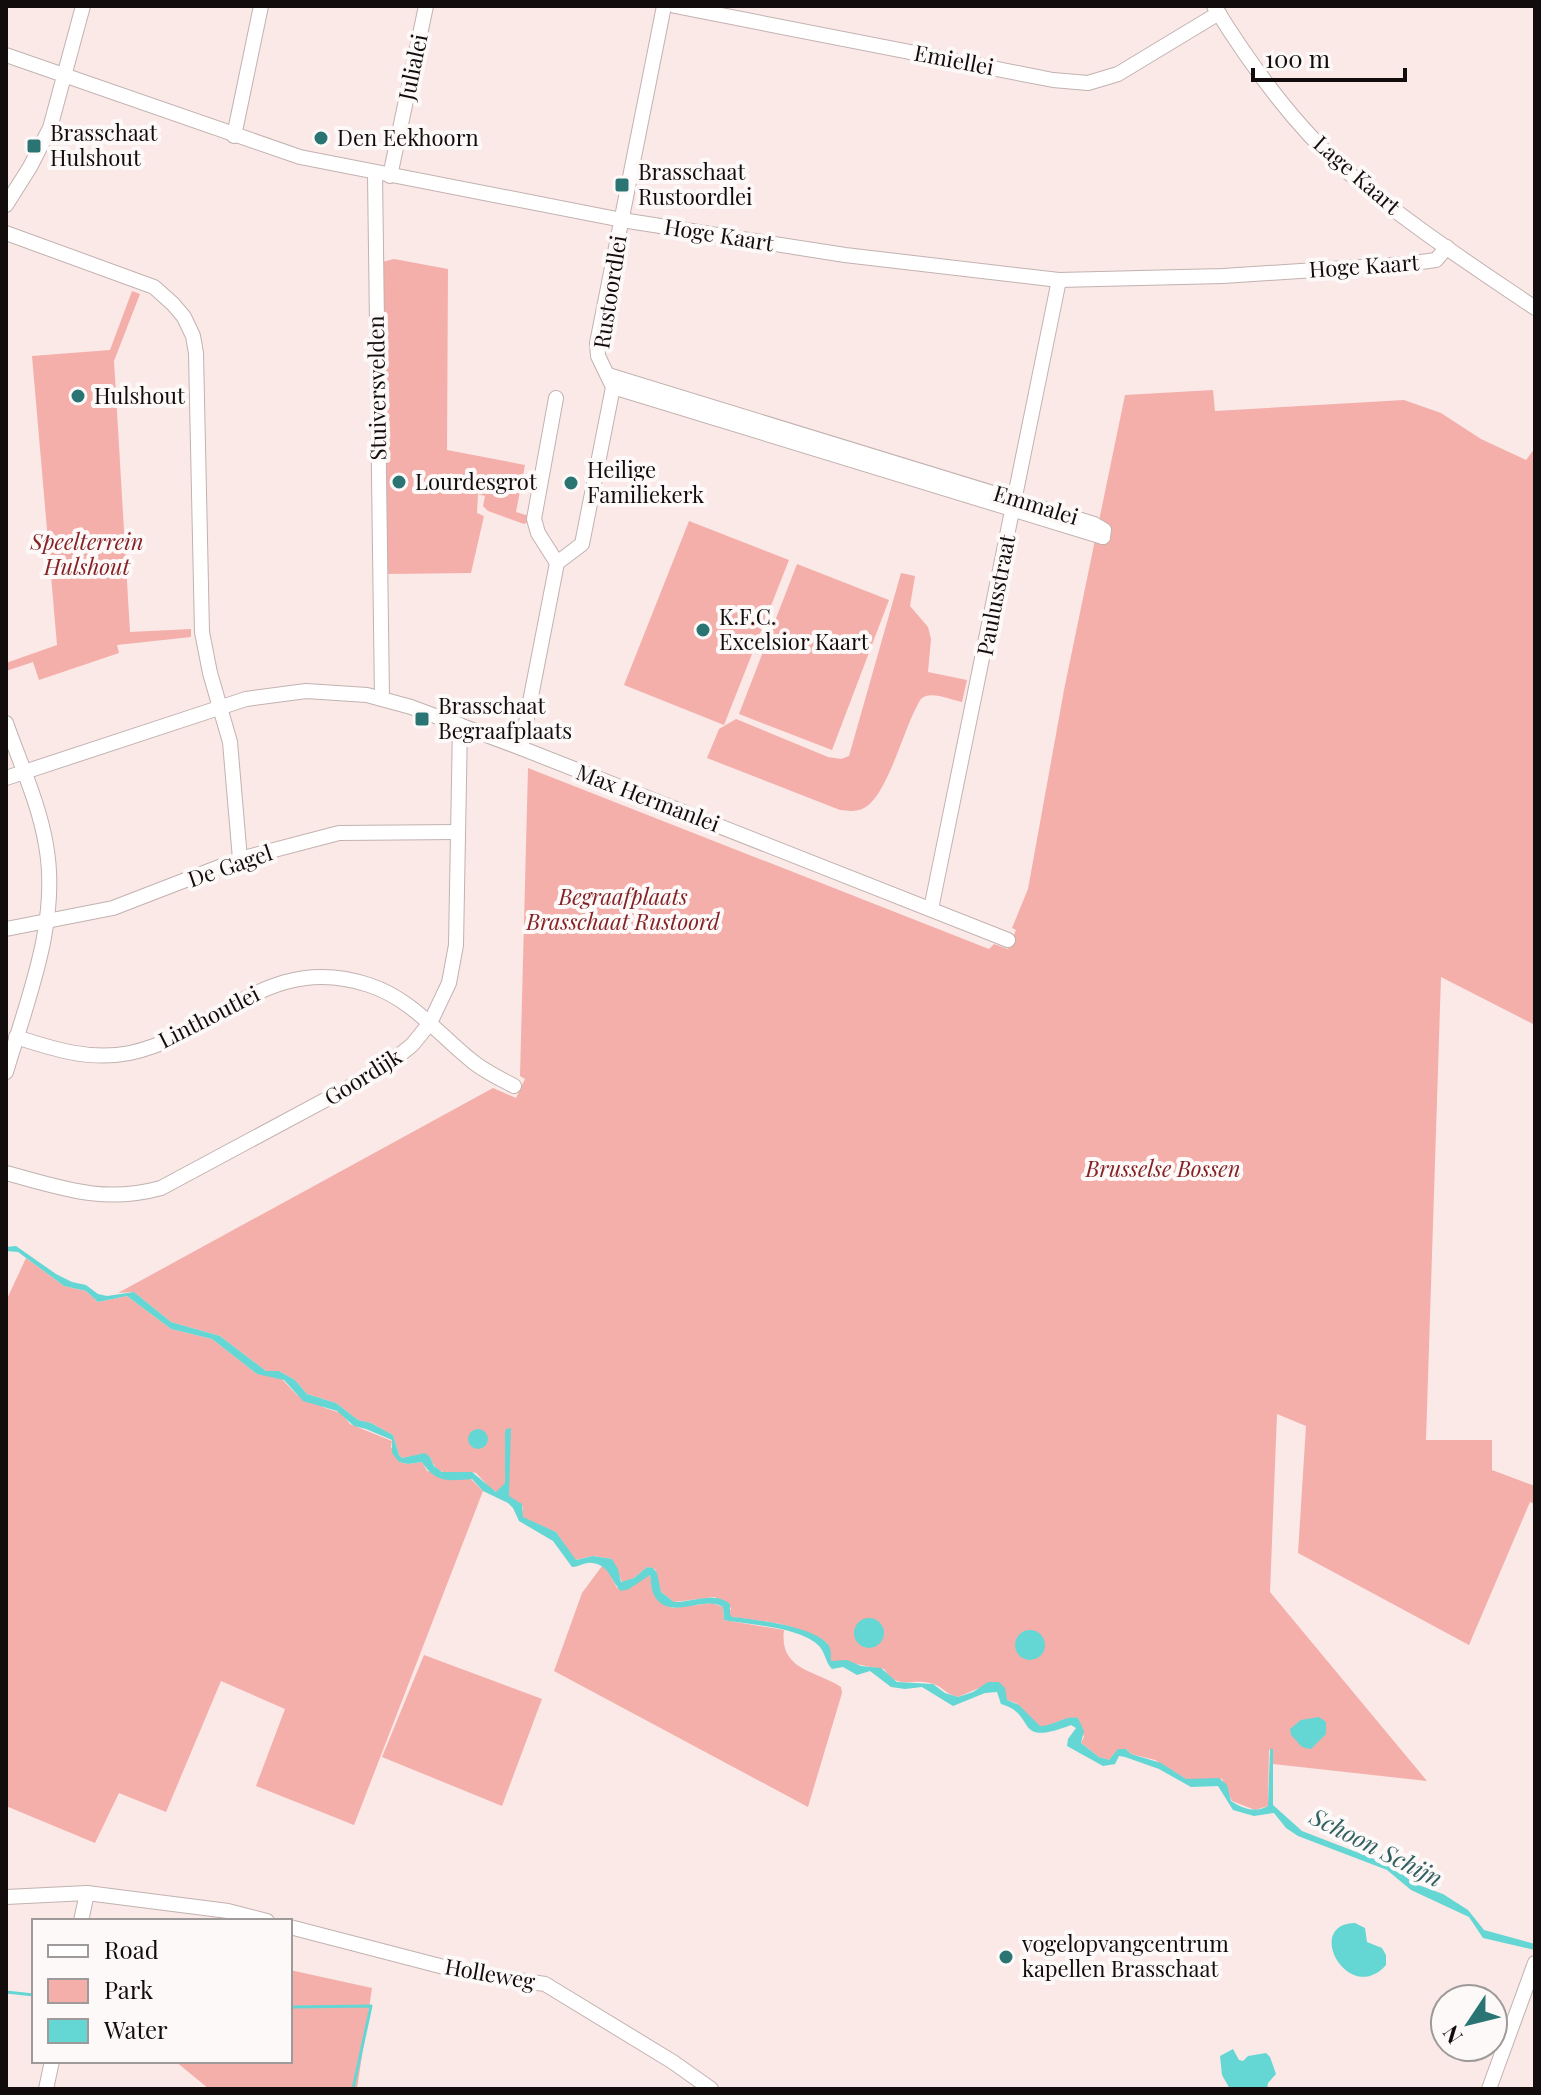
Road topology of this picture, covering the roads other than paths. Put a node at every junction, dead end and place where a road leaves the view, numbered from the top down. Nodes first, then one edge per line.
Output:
1 (83, 6) edge
2 (261, 6) edge
3 (426, 6) edge
4 (664, 6) edge
5 (675, 6) edge
6 (1216, 10) edge
7 (6, 55) edge
8 (65, 76) junction
9 (234, 136) junction
10 (382, 175) junction
11 (6, 205) edge
12 (622, 220) junction
13 (6, 233) edge
14 (1447, 247) junction
15 (1059, 280) junction
16 (1535, 308) edge
17 (611, 381) junction
18 (556, 398) dead end
19 (1014, 504) junction
20 (557, 563) junction
21 (382, 699) junction
22 (220, 706) junction
23 (6, 723) edge
24 (460, 725) junction
25 (521, 748) junction
26 (23, 772) junction
27 (6, 778) edge
28 (457, 832) junction
29 (240, 859) junction
30 (931, 909) junction
31 (48, 922) junction
32 (6, 929) edge
33 (1008, 940) dead end
34 (430, 1023) junction
35 (16, 1037) junction
36 (6, 1072) edge
37 (514, 1086) dead end
38 (6, 1173) edge
39 (87, 1893) junction
40 (6, 1897) edge
41 (81, 1919) edge
42 (259, 1919) edge
43 (292, 1928) edge
44 (1535, 1963) edge
45 (52, 2063) edge
46 (46, 2089) edge
47 (711, 2089) edge
48 (1489, 2089) edge

1 - 8 street
2 - 9 street
3 - 10 street, Julialei
4 - 12 street, Rustoordlei
5 - 6 street, Emiellei
6 - 14 street, Lage Kaart
7 - 8 street, Hoge Kaart
8 - 9 street, Hoge Kaart
8 - 11 street
9 - 10 street, Hoge Kaart
10 - 12 street, Hoge Kaart
10 - 21 street, Stuiversvelden
12 - 15 street, Hoge Kaart
12 - 17 street, Rustoordlei
13 - 22 street
14 - 15 street, Hoge Kaart
14 - 16 street, Lage Kaart
15 - 19 street, Paulusstraat
17 - 19 street, Emmalei
17 - 20 street, Rustoordlei
18 - 20 street
19 - 19 street, Emmalei
19 - 30 street, Paulusstraat
20 - 25 street
21 - 22 street, Max Hermanlei
21 - 24 street, Max Hermanlei
22 - 26 street, Max Hermanlei
22 - 29 street
23 - 26 street
24 - 25 street, Max Hermanlei
24 - 28 street, Goordijk
25 - 30 street, Max Hermanlei
26 - 27 street, Max Hermanlei
26 - 31 street
28 - 29 street, De Gagel
28 - 34 street, Goordijk
29 - 31 street, De Gagel
30 - 33 street, Max Hermanlei
31 - 32 street, De Gagel
31 - 35 street
34 - 35 street, Linthoutlei
34 - 37 street, Linthoutlei
34 - 38 street, Goordijk
35 - 36 street
39 - 40 street
39 - 41 street
39 - 42 street
43 - 47 street, Holleweg
44 - 48 street
45 - 46 street

